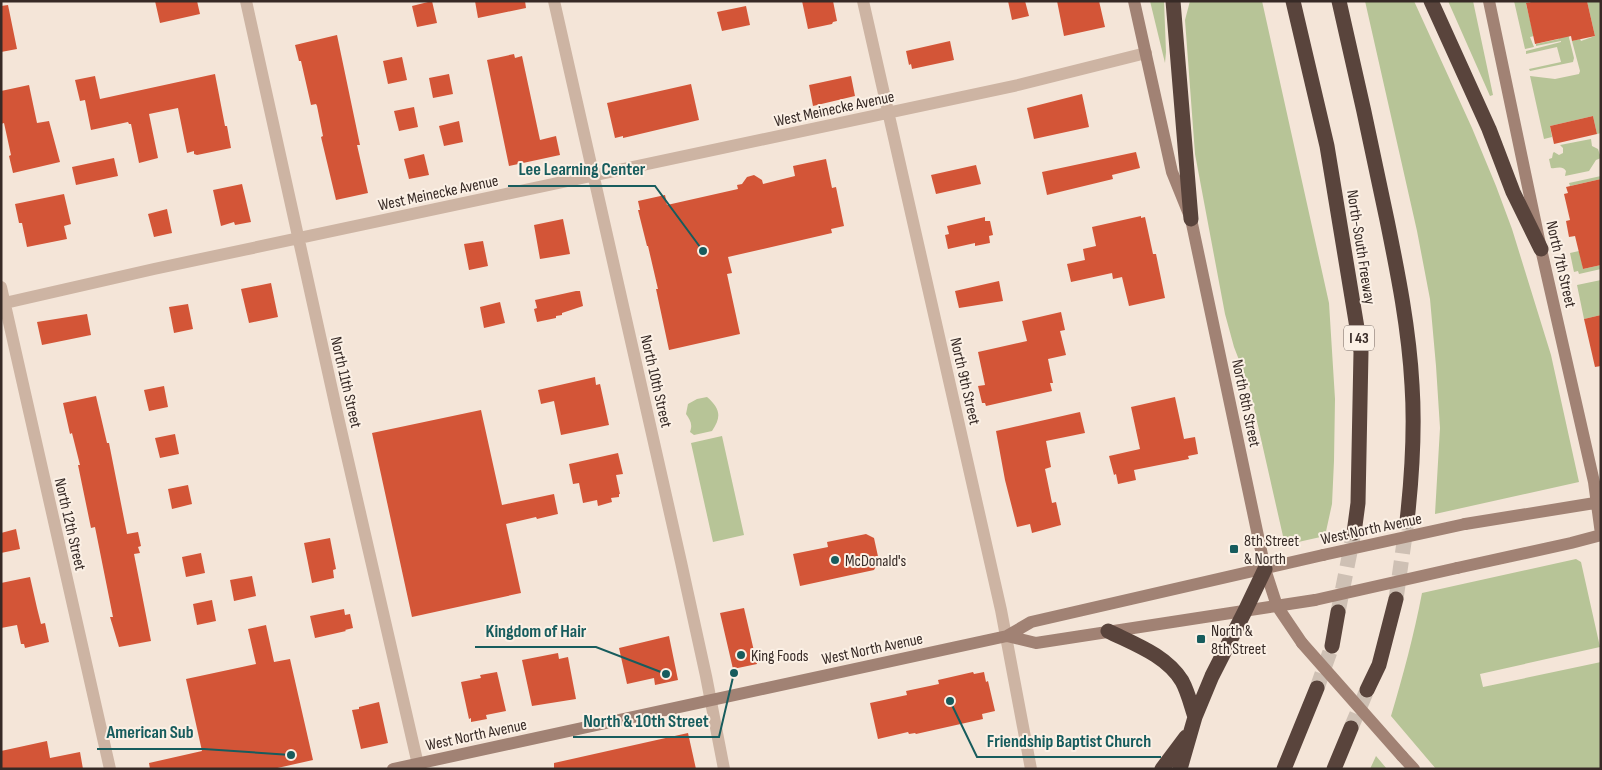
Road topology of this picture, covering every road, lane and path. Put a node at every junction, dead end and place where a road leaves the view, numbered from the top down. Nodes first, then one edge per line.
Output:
1 (246, 1) edge
2 (554, 1) edge
3 (863, 1) edge
4 (1134, 1) edge
5 (1173, 1) edge
6 (1293, 1) edge
7 (1340, 1) edge
8 (1431, 1) edge
9 (1489, 1) edge
10 (1146, 53) junction
11 (889, 112) junction
12 (594, 176) junction
13 (1191, 219) junction
14 (299, 239) junction
15 (1541, 249) junction
16 (1, 287) edge
17 (3, 304) edge
18 (1599, 502) edge
19 (1407, 521) tunnel mouth
20 (1354, 533) tunnel mouth
21 (1601, 534) edge
22 (1265, 569) junction
23 (1396, 599) tunnel mouth
24 (1277, 606) junction
25 (1246, 611) junction
26 (1338, 612) tunnel mouth
27 (1108, 631) junction
28 (1007, 636) junction
29 (1332, 646) tunnel mouth
30 (1317, 688) tunnel mouth
31 (1367, 690) tunnel mouth
32 (711, 700) junction
33 (1193, 724) junction
34 (1351, 728) tunnel mouth
35 (418, 766) edge
36 (110, 769) edge
37 (393, 769) edge
38 (724, 769) edge
39 (1032, 769) edge
40 (1162, 769) edge
41 (1180, 769) edge
42 (1284, 769) edge
43 (1334, 769) edge
44 (1414, 769) edge

1 - 14 street, North 11th Street
2 - 12 street, North 10th Street
3 - 11 street, North 9th Street
4 - 10 main road, North 8th Street
5 - 13 highway
6 - 20 highway, North-South Freeway / I 43
7 - 19 highway, North-South Freeway
8 - 15 highway
9 - 15 main road, North 7th Street
10 - 11 street, West Meinecke Avenue
10 - 13 main road, North 8th Street
11 - 12 street, West Meinecke Avenue
11 - 28 street, North 9th Street
12 - 14 street, West Meinecke Avenue
12 - 32 street, North 10th Street
13 - 22 main road, North 8th Street
14 - 17 street, West Meinecke Avenue
14 - 35 street, North 11th Street
15 - 18 main road, North 7th Street
16 - 17 street, North 12th Street
17 - 36 street, North 12th Street
18 - 21 main road, North 7th Street
18 - 22 main road, West North Avenue, bridge
21 - 24 main road, West North Avenue, bridge
22 - 24 main road, North 8th Street
22 - 25 highway
22 - 28 main road, West North Avenue
23 - 31 highway
24 - 25 main road, West North Avenue
24 - 44 main road, North 8th Street, bridge
25 - 27 main road, West North Avenue
25 - 33 highway
26 - 29 highway
27 - 28 main road, West North Avenue
27 - 33 highway
28 - 32 main road, West North Avenue
28 - 39 street, North 9th Street
30 - 42 highway
32 - 35 main road, West North Avenue
32 - 38 street, North 10th Street
33 - 40 highway
33 - 41 highway
34 - 43 highway
35 - 37 main road, West North Avenue

